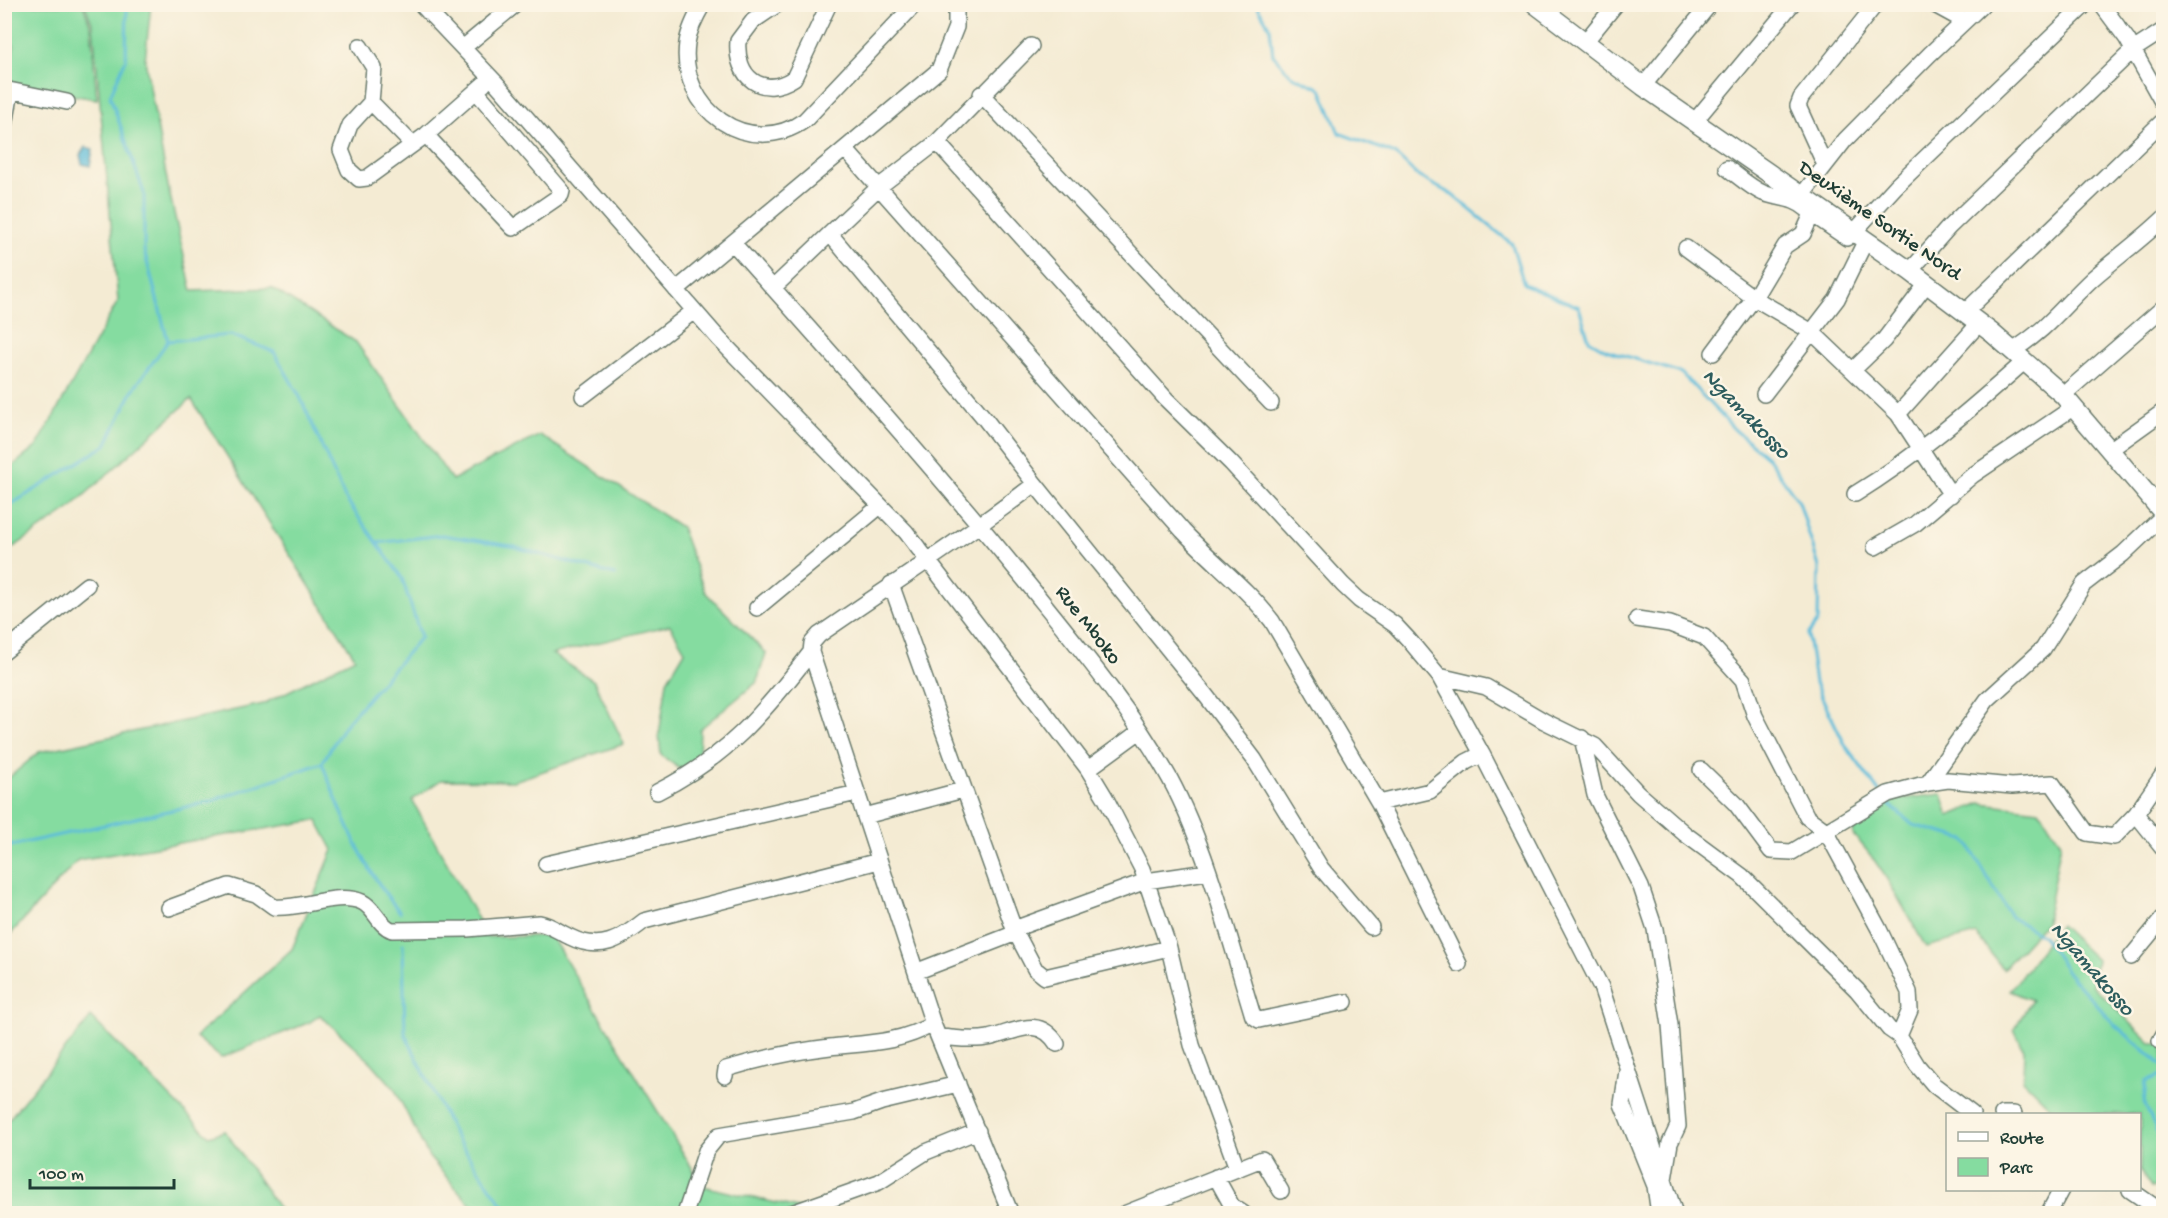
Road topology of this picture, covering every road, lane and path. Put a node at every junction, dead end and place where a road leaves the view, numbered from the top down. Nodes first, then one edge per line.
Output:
1 (421, 4) edge
2 (516, 4) edge
3 (703, 4) edge
4 (778, 4) edge
5 (829, 4) edge
6 (915, 4) edge
7 (956, 4) edge
8 (1535, 4) edge
9 (1616, 4) edge
10 (1710, 4) edge
11 (1792, 4) edge
12 (1876, 4) edge
13 (1983, 4) edge
14 (2086, 4) edge
15 (2101, 4) edge
16 (1939, 6) edge
17 (1964, 21) junction
18 (2163, 30) edge
19 (1585, 42) junction
20 (360, 46) dead end
21 (1031, 46) dead end
22 (464, 47) junction
23 (2133, 50) junction
24 (491, 77) junction
25 (1642, 86) junction
26 (8, 90) edge
27 (476, 91) junction
28 (981, 94) junction
29 (67, 102) dead end
30 (371, 102) junction
31 (2163, 105) edge
32 (2163, 120) edge
33 (1694, 122) junction
34 (4, 131) edge
35 (426, 135) junction
36 (936, 142) junction
37 (412, 144) junction
38 (845, 149) junction
39 (1825, 165) junction
40 (1727, 168) dead end
41 (880, 186) junction
42 (1802, 195) junction
43 (1812, 214) junction
44 (2163, 218) edge
45 (830, 234) junction
46 (1858, 240) junction
47 (733, 243) junction
48 (1686, 248) dead end
49 (1910, 271) junction
50 (773, 288) junction
51 (676, 290) junction
52 (1922, 290) junction
53 (1754, 298) junction
54 (2163, 307) edge
55 (694, 312) junction
56 (1965, 312) junction
57 (1983, 330) junction
58 (1812, 332) junction
59 (1713, 353) dead end
60 (2019, 356) junction
61 (1853, 370) junction
62 (1764, 394) dead end
63 (583, 396) dead end
64 (2068, 401) junction
65 (1270, 403) dead end
66 (2163, 411) edge
67 (1898, 414) junction
68 (1921, 449) junction
69 (2111, 449) junction
70 (1035, 484) junction
71 (1855, 494) dead end
72 (1951, 495) junction
73 (880, 506) junction
74 (2162, 508) edge
75 (981, 526) junction
76 (1875, 547) dead end
77 (928, 559) junction
78 (891, 584) junction
79 (87, 585) dead end
80 (758, 608) dead end
81 (1637, 619) dead end
82 (4, 652) edge
83 (812, 652) junction
84 (1439, 675) junction
85 (1140, 731) junction
86 (1582, 738) junction
87 (1482, 754) junction
88 (1088, 769) junction
89 (1701, 770) dead end
90 (2163, 773) edge
91 (1928, 783) junction
92 (963, 790) junction
93 (657, 792) dead end
94 (857, 793) junction
95 (1379, 803) junction
96 (2136, 814) junction
97 (865, 816) junction
98 (1826, 831) junction
99 (2163, 849) edge
100 (879, 861) junction
101 (546, 864) dead end
102 (1207, 872) junction
103 (1146, 881) junction
104 (169, 908) dead end
105 (2163, 917) edge
106 (1371, 927) dead end
107 (1015, 931) junction
108 (1169, 948) junction
109 (2131, 957) dead end
110 (1460, 964) dead end
111 (918, 971) junction
112 (1345, 1002) dead end
113 (936, 1031) junction
114 (1899, 1035) junction
115 (1057, 1044) dead end
116 (1627, 1070) junction
117 (725, 1076) dead end
118 (958, 1084) junction
119 (1971, 1113) edge
120 (978, 1131) junction
121 (1237, 1168) junction
122 (1216, 1177) junction
123 (1663, 1182) junction
124 (1281, 1191) dead end
125 (2060, 1191) edge
126 (2131, 1191) edge
127 (1153, 1209) edge
128 (1241, 1213) edge
129 (685, 1214) edge
130 (789, 1214) edge
131 (1011, 1214) edge
132 (1124, 1214) edge
133 (1659, 1214) edge
134 (1675, 1214) edge
135 (2048, 1214) edge
136 (2159, 1214) edge

1 - 22 street
2 - 22 street
3 - 6 street
4 - 5 street
7 - 38 street
8 - 19 main road, Deuxième Sortie Nord
9 - 19 street
10 - 25 street
11 - 33 street
12 - 39 street
13 - 17 street
14 - 46 street
15 - 23 street
16 - 17 street
17 - 39 street
18 - 23 street
19 - 25 main road, Deuxième Sortie Nord
20 - 30 street
21 - 28 street
22 - 24 street
23 - 31 street
23 - 49 street
24 - 27 street
24 - 51 street
25 - 33 main road, Deuxième Sortie Nord
26 - 29 street
26 - 34 street
27 - 35 street
27 - 35 street
28 - 36 street
28 - 65 street
30 - 37 street
30 - 37 street
32 - 56 street
33 - 42 main road, Deuxième Sortie Nord
35 - 37 street
36 - 41 street
36 - 84 street
38 - 41 street
38 - 47 street
39 - 42 street
40 - 43 street
41 - 45 street
41 - 95 street
42 - 46 main road, Deuxième Sortie Nord
43 - 46 street
43 - 53 street
44 - 60 street
45 - 50 street
45 - 70 street
46 - 49 main road, Deuxième Sortie Nord
46 - 52 street
46 - 58 street
47 - 50 street, Rue Mboko
47 - 51 street
48 - 53 street
49 - 56 main road, Deuxième Sortie Nord
50 - 75 street, Rue Mboko
51 - 55 street
52 - 57 street
52 - 61 street
53 - 58 street
53 - 59 street
54 - 64 street
55 - 63 street
55 - 73 street
56 - 57 main road, Deuxième Sortie Nord
57 - 60 main road, Deuxième Sortie Nord
57 - 67 street
58 - 61 street
58 - 62 street
60 - 64 main road, Deuxième Sortie Nord
60 - 68 street
61 - 67 street
64 - 69 main road, Deuxième Sortie Nord
64 - 72 street
66 - 69 street
67 - 68 street
68 - 71 street
68 - 72 street
69 - 74 main road, Deuxième Sortie Nord
70 - 75 street
70 - 106 street
72 - 76 street
73 - 77 street
73 - 80 street
74 - 91 street
75 - 77 street
75 - 85 street, Rue Mboko
77 - 78 street
77 - 88 street
78 - 83 street
78 - 92 street
79 - 82 street
81 - 98 street
83 - 93 street
83 - 94 street
84 - 86 street
84 - 87 street
85 - 88 street
85 - 102 street, Rue Mboko
86 - 114 street
86 - 123 street
87 - 95 street
87 - 116 street
88 - 103 street
89 - 98 street
90 - 96 street
91 - 96 street
91 - 98 street
92 - 97 street
92 - 107 street
94 - 97 street
94 - 101 street
95 - 110 street
96 - 99 street
97 - 100 street
98 - 114 street
100 - 104 street
100 - 111 street
102 - 103 street
102 - 112 street, Rue Mboko
103 - 107 street
103 - 108 street
105 - 109 street
107 - 108 street
107 - 111 street
108 - 121 street
111 - 113 street
113 - 115 street
113 - 117 street
113 - 118 street
114 - 119 street
116 - 123 street
116 - 133 street
118 - 120 street
118 - 129 street
120 - 130 street
120 - 131 street
121 - 122 street
121 - 124 street
122 - 127 street
122 - 128 street
123 - 134 street
125 - 135 street
126 - 136 street
127 - 132 street

